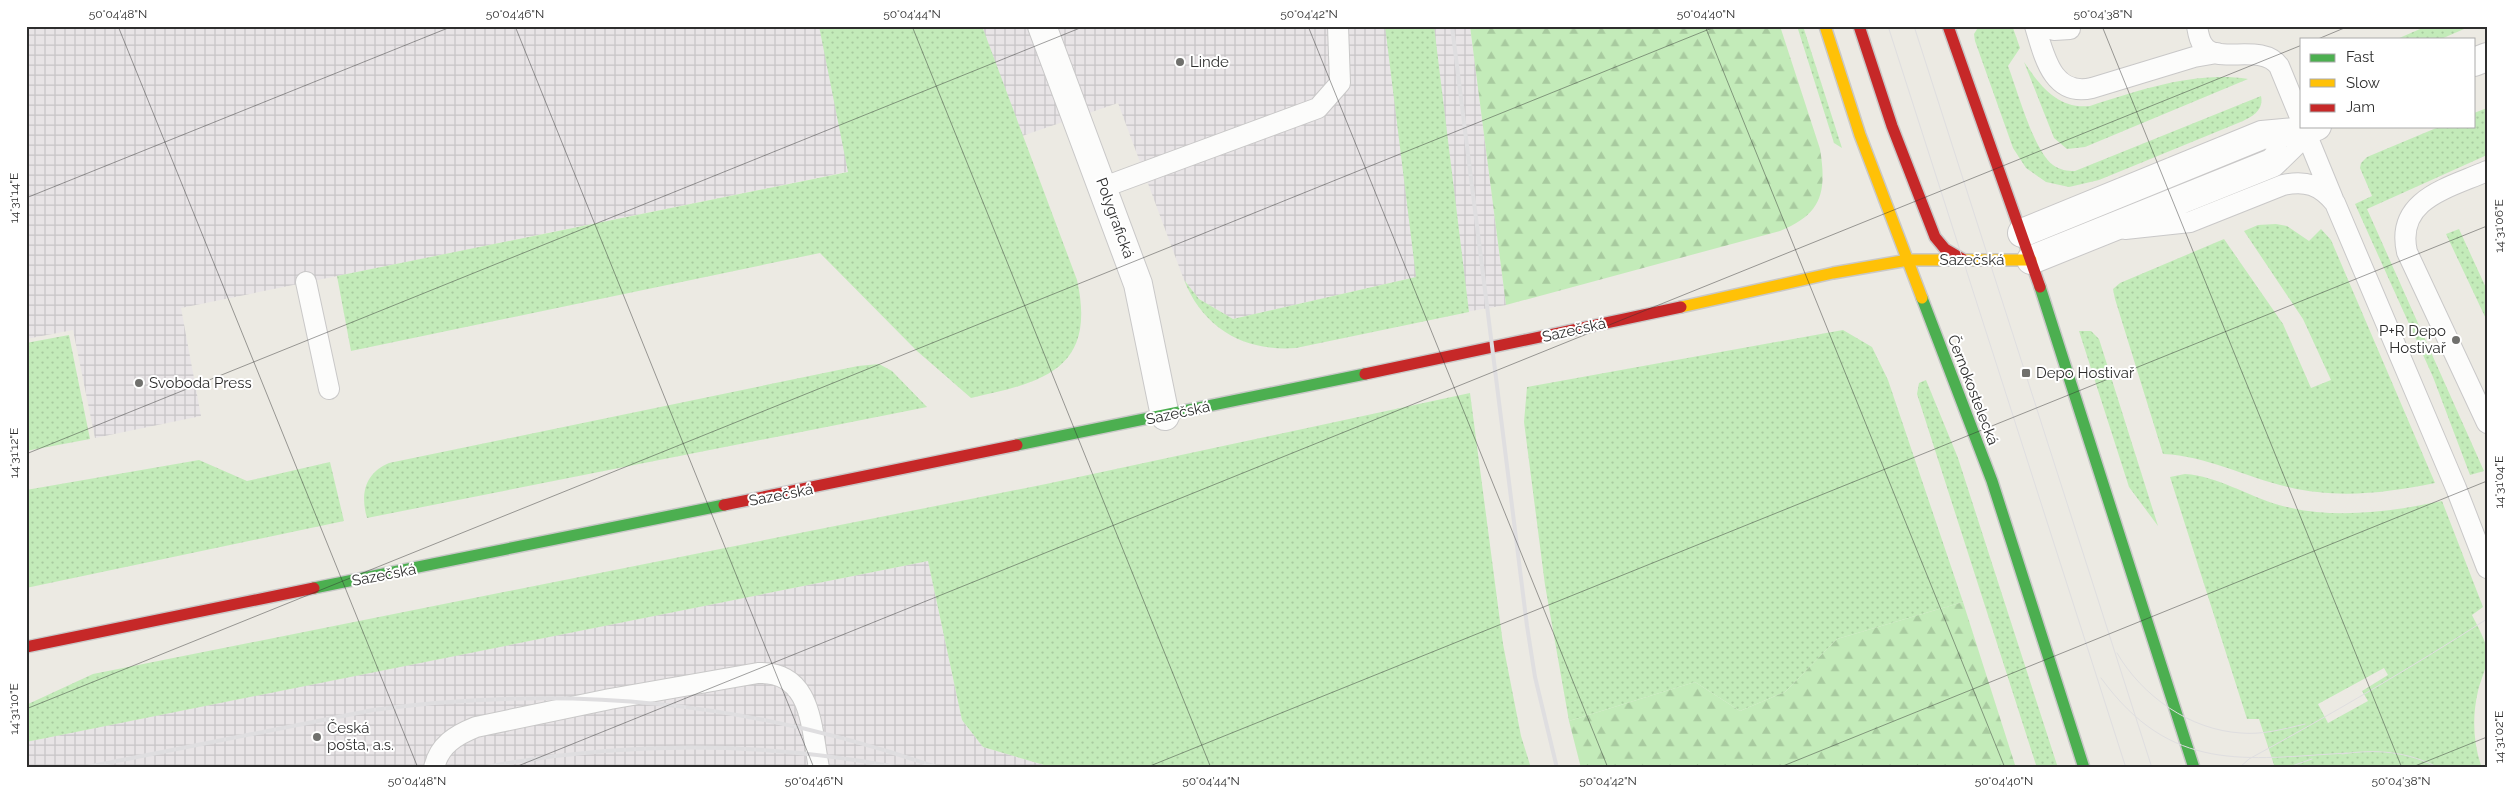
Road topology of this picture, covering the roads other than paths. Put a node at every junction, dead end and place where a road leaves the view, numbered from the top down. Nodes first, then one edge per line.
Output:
1 (1042, 26) edge
2 (1338, 26) edge
3 (1825, 26) edge
4 (1860, 26) edge
5 (1948, 26) edge
6 (2035, 26) edge
7 (2044, 26) edge
8 (2196, 26) edge
9 (2070, 29) dead end
10 (1954, 36) edge
11 (2217, 53) junction
12 (2300, 111) edge
13 (2300, 127) edge
14 (2305, 128) edge
15 (2308, 128) edge
16 (2487, 171) edge
17 (1104, 187) junction
18 (2334, 203) junction
19 (2108, 230) junction
20 (2011, 242) junction
21 (1988, 259) junction
22 (1908, 260) junction
23 (1964, 260) junction
24 (2031, 260) junction
25 (306, 282) dead end
26 (329, 389) dead end
27 (1165, 416) junction
28 (2487, 424) edge
29 (2487, 568) edge
30 (26, 647) edge
31 (434, 768) edge
32 (819, 768) edge
33 (2084, 768) edge
34 (2194, 768) edge

1 - 17 street, Polygrafická
2 - 17 lane
3 - 22 street, Černokostelecká
4 - 23 street
5 - 10 street
6 - 11 lane
7 - 9 lane
8 - 11 lane
10 - 20 street
11 - 12 lane
13 - 20 street
14 - 19 street, Sazečská
15 - 18 lane
16 - 28 lane
17 - 27 street, Polygrafická
18 - 19 lane
18 - 29 lane
19 - 24 street, Sazečská
20 - 21 street
20 - 24 street
21 - 23 street, Sazečská
21 - 24 street, Sazečská
22 - 23 street, Sazečská
22 - 27 street, Sazečská
22 - 33 street, Černokostelecká
24 - 34 street
25 - 26 lane
27 - 30 street, Sazečská
31 - 32 lane

